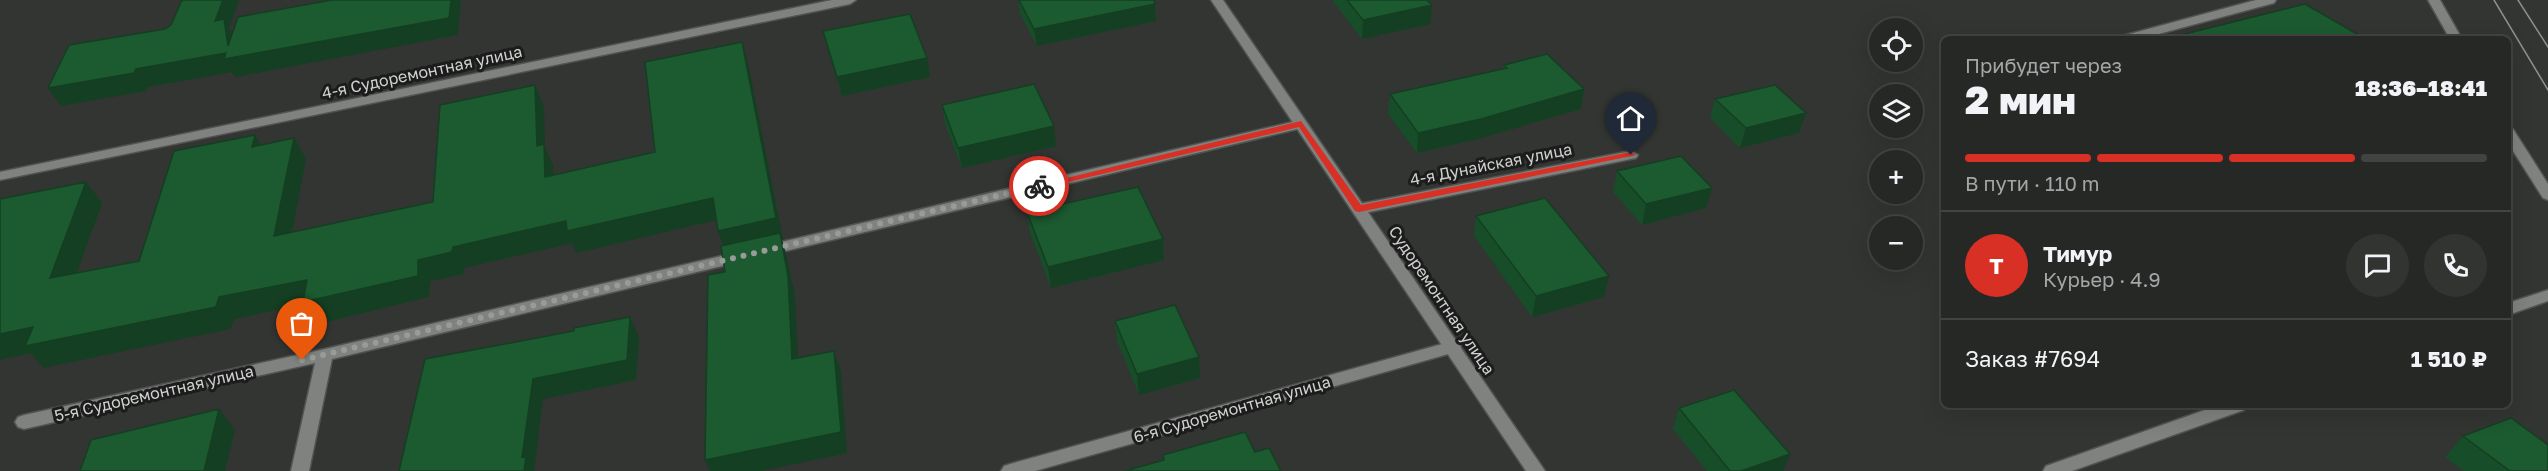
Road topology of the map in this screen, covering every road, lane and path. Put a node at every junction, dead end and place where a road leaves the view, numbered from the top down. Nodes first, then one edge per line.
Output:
1 (850, 0) edge
2 (1217, 0) edge
3 (2270, 0) edge
4 (2434, 0) edge
5 (2137, 36) edge
6 (2454, 36) edge
7 (1301, 124) junction
8 (2511, 137) edge
9 (1631, 155) dead end
10 (0, 176) edge
11 (2548, 195) edge
12 (1359, 209) junction
13 (2548, 295) edge
14 (2511, 308) edge
15 (1453, 348) junction
16 (326, 354) junction
17 (2230, 408) edge
18 (24, 422) dead end
19 (300, 471) edge
20 (1010, 471) edge
21 (1536, 471) edge
22 (2052, 471) edge

1 - 10 street, 4-я Судоремонтная улица
2 - 7 street, Судоремонтная улица
3 - 5 street
4 - 6 street
7 - 12 street, Судоремонтная улица
7 - 16 street, 5-я Судоремонтная улица
8 - 11 street
9 - 12 street, 4-я Дунайская улица
12 - 15 street, Судоремонтная улица
13 - 14 street
15 - 20 street, 6-я Судоремонтная улица
15 - 21 street, Судоремонтная улица
16 - 18 street, 5-я Судоремонтная улица
16 - 19 street
17 - 22 street

